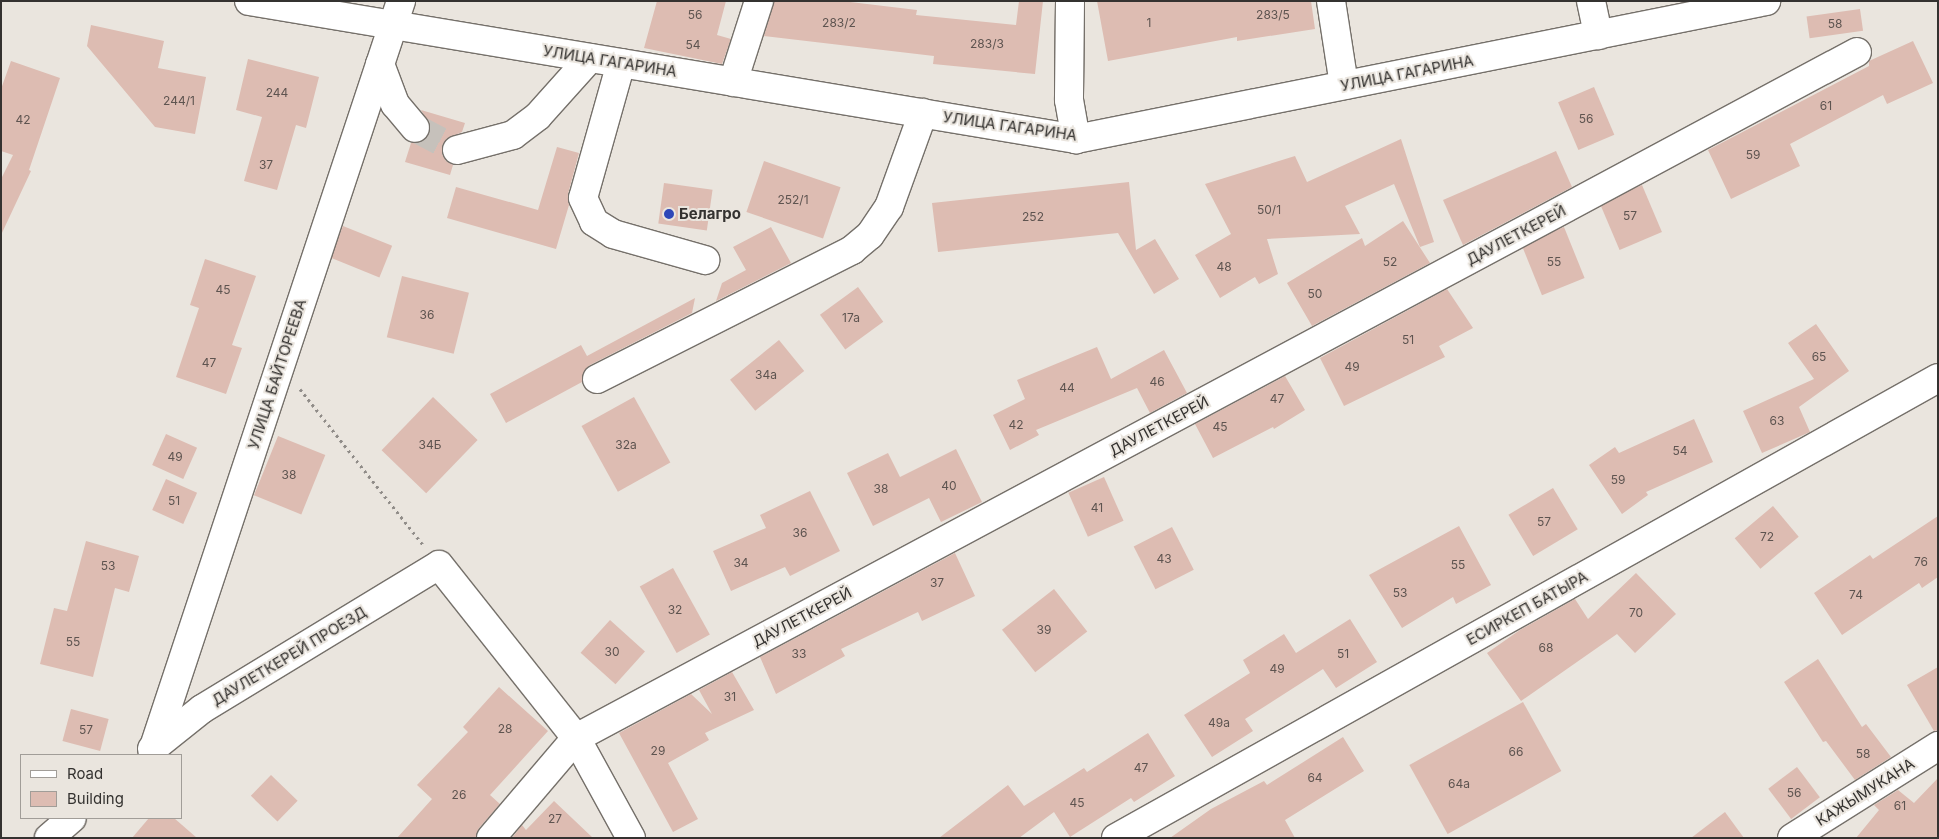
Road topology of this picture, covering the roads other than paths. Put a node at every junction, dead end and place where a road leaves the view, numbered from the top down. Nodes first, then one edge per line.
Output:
1 (249, 1) edge
2 (759, 1) edge
3 (1070, 1) edge
4 (1331, 1) edge
5 (1591, 1) edge
6 (1766, 1) edge
7 (397, 13) edge
8 (1598, 35) junction
9 (1857, 52) dead end
10 (590, 58) junction
11 (620, 63) junction
12 (380, 64) junction
13 (733, 82) junction
14 (1344, 85) junction
15 (923, 113) junction
16 (415, 128) tunnel mouth
17 (1076, 138) junction
18 (457, 150) tunnel mouth
19 (706, 260) dead end
20 (1938, 378) edge
21 (597, 379) dead end
22 (576, 738) junction
23 (1938, 746) edge
24 (149, 751) edge
25 (71, 819) edge
26 (49, 838) edge
27 (491, 838) edge
28 (631, 838) edge
29 (1116, 838) edge
30 (1792, 838) edge

1 - 7 street, УЛИЦА ГАГАРИНА
2 - 13 street
3 - 17 street
4 - 14 street
5 - 8 street
6 - 8 street, УЛИЦА ГАГАРИНА
7 - 10 street, УЛИЦА ГАГАРИНА
7 - 12 street, УЛИЦА БАЙТОРЕЕВА
8 - 14 street, УЛИЦА ГАГАРИНА
9 - 22 street, ДАУЛЕТКЕРЕЙ
10 - 11 street, УЛИЦА ГАГАРИНА
10 - 18 street
11 - 13 street, УЛИЦА ГАГАРИНА
11 - 19 street
12 - 16 street
12 - 24 street, УЛИЦА БАЙТОРЕЕВА
13 - 15 street, УЛИЦА ГАГАРИНА
14 - 17 street, УЛИЦА ГАГАРИНА
15 - 17 street, УЛИЦА ГАГАРИНА
15 - 21 street
20 - 29 street, ЕСИРКЕП БАТЫРА
22 - 24 street, ДАУЛЕТКЕРЕЙ ПРОЕЗД
22 - 27 street, ДАУЛЕТКЕРЕЙ
22 - 28 street
23 - 30 street, КАЖЫМУКАНА
25 - 26 street

